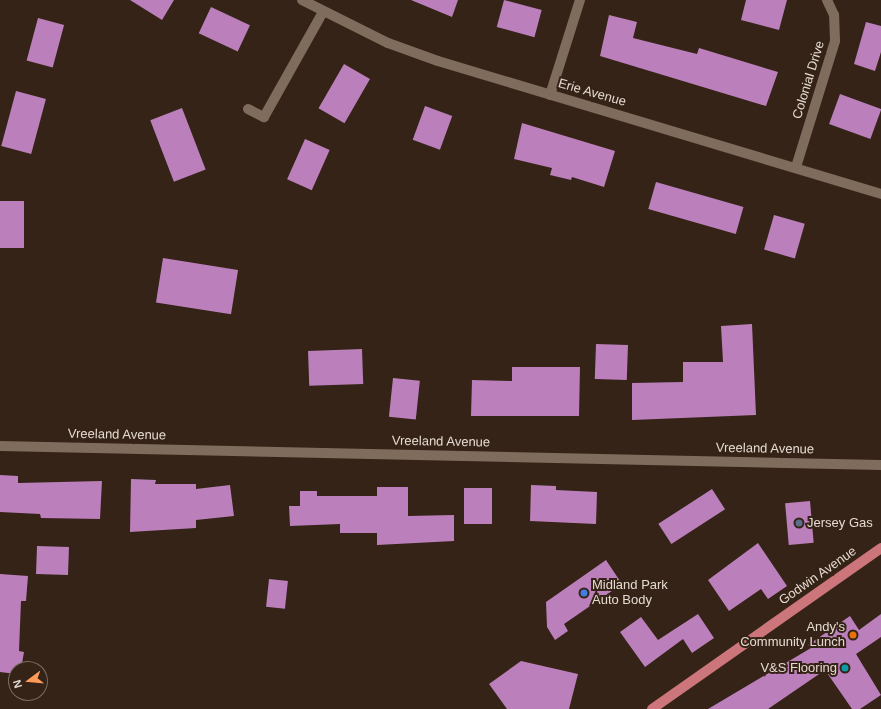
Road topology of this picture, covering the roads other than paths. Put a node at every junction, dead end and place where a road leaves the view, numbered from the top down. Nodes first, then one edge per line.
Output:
1 (302, 0) edge
2 (580, 0) edge
3 (827, 0) edge
4 (322, 12) junction
5 (550, 94) junction
6 (248, 109) dead end
7 (796, 167) junction
8 (881, 194) edge
9 (0, 446) edge
10 (881, 465) edge
11 (881, 548) edge
12 (652, 709) edge

1 - 4 street, Erie Avenue
2 - 5 street
3 - 7 street, Colonial Drive
4 - 5 street, Erie Avenue
4 - 6 street
5 - 7 street, Erie Avenue
7 - 8 street, Erie Avenue
9 - 10 street, Vreeland Avenue
11 - 12 main road, Godwin Avenue

